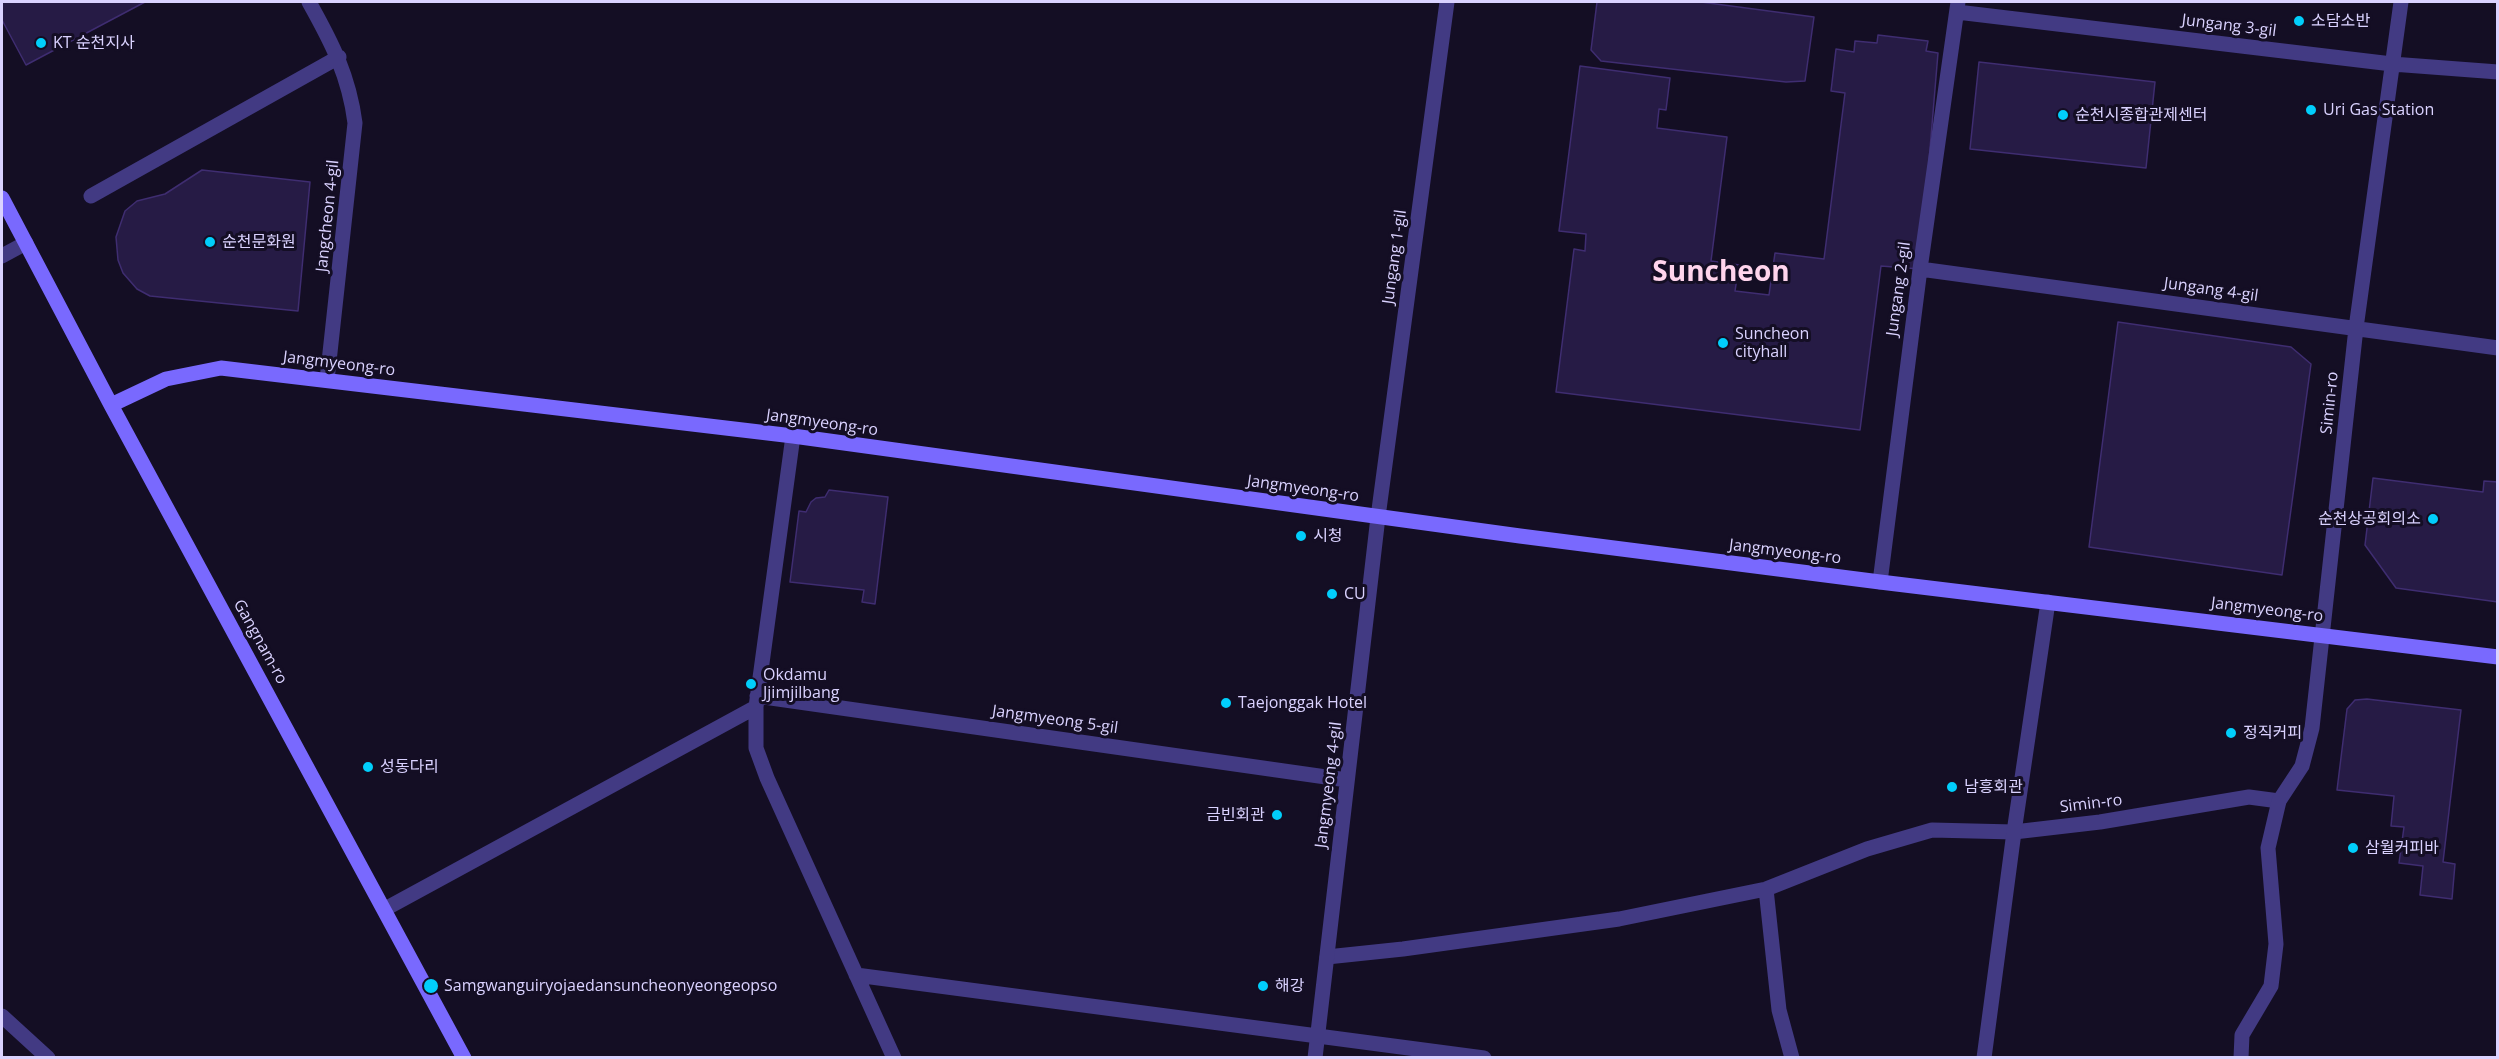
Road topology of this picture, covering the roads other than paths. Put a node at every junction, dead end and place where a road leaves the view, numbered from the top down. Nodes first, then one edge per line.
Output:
1 (309, 2) edge
2 (1447, 2) edge
3 (2401, 2) edge
4 (1957, 7) edge
5 (339, 57) junction
6 (2392, 64) junction
7 (2498, 72) edge
8 (91, 196) dead end
9 (2, 198) edge
10 (26, 243) junction
11 (2, 256) edge
12 (1920, 269) junction
13 (2356, 328) junction
14 (2498, 348) edge
15 (327, 380) junction
16 (111, 405) junction
17 (793, 436) junction
18 (1378, 517) junction
19 (1880, 582) junction
20 (2048, 602) junction
21 (2323, 634) junction
22 (2498, 657) edge
23 (757, 701) junction
24 (1347, 780) junction
25 (2279, 801) junction
26 (2014, 832) junction
27 (1766, 889) junction
28 (385, 909) junction
29 (1327, 957) junction
30 (856, 975) junction
31 (2, 1016) edge
32 (1318, 1037) junction
33 (48, 1058) edge
34 (464, 1058) edge
35 (894, 1058) edge
36 (1316, 1058) edge
37 (1484, 1058) edge
38 (1792, 1058) edge
39 (1984, 1058) edge
40 (2241, 1058) edge

1 - 5 street, Jangcheon 4-gil
2 - 18 street, Jungang 1-gil
3 - 6 street, Simin-ro
4 - 6 street, Jungang 3-gil
4 - 12 street, Jungang 2-gil
5 - 8 street
5 - 15 street, Jangcheon 4-gil
6 - 7 street, Jungang 3-gil
6 - 13 street, Simin-ro
9 - 10 street, Gangnam-ro
10 - 11 street
10 - 16 street, Gangnam-ro
12 - 13 street, Jungang 4-gil
12 - 19 street, Jungang 2-gil
13 - 14 street, Jungang 4-gil
13 - 21 street, Simin-ro
15 - 16 street, Jangmyeong-ro
15 - 17 street, Jangmyeong-ro
16 - 28 street, Gangnam-ro
17 - 18 street, Jangmyeong-ro
17 - 23 street
18 - 19 street, Jangmyeong-ro
18 - 24 street, Jangmyeong 4-gil
19 - 20 street, Jangmyeong-ro
20 - 21 street, Jangmyeong-ro
20 - 26 street
21 - 22 street, Jangmyeong-ro
21 - 25 street, Simin-ro
23 - 24 street, Jangmyeong 5-gil
23 - 28 street
23 - 30 street
24 - 29 street, Jangmyeong 4-gil
25 - 26 street, Simin-ro
25 - 40 street, Simin-ro
26 - 27 street, Simin-ro
26 - 39 street
27 - 29 street, Simin-ro
27 - 38 street
28 - 34 street, Gangnam-ro
29 - 32 street, Jangmyeong 4-gil
30 - 32 street
30 - 35 street
31 - 33 street
32 - 36 street, Jangmyeong 4-gil
32 - 37 street

